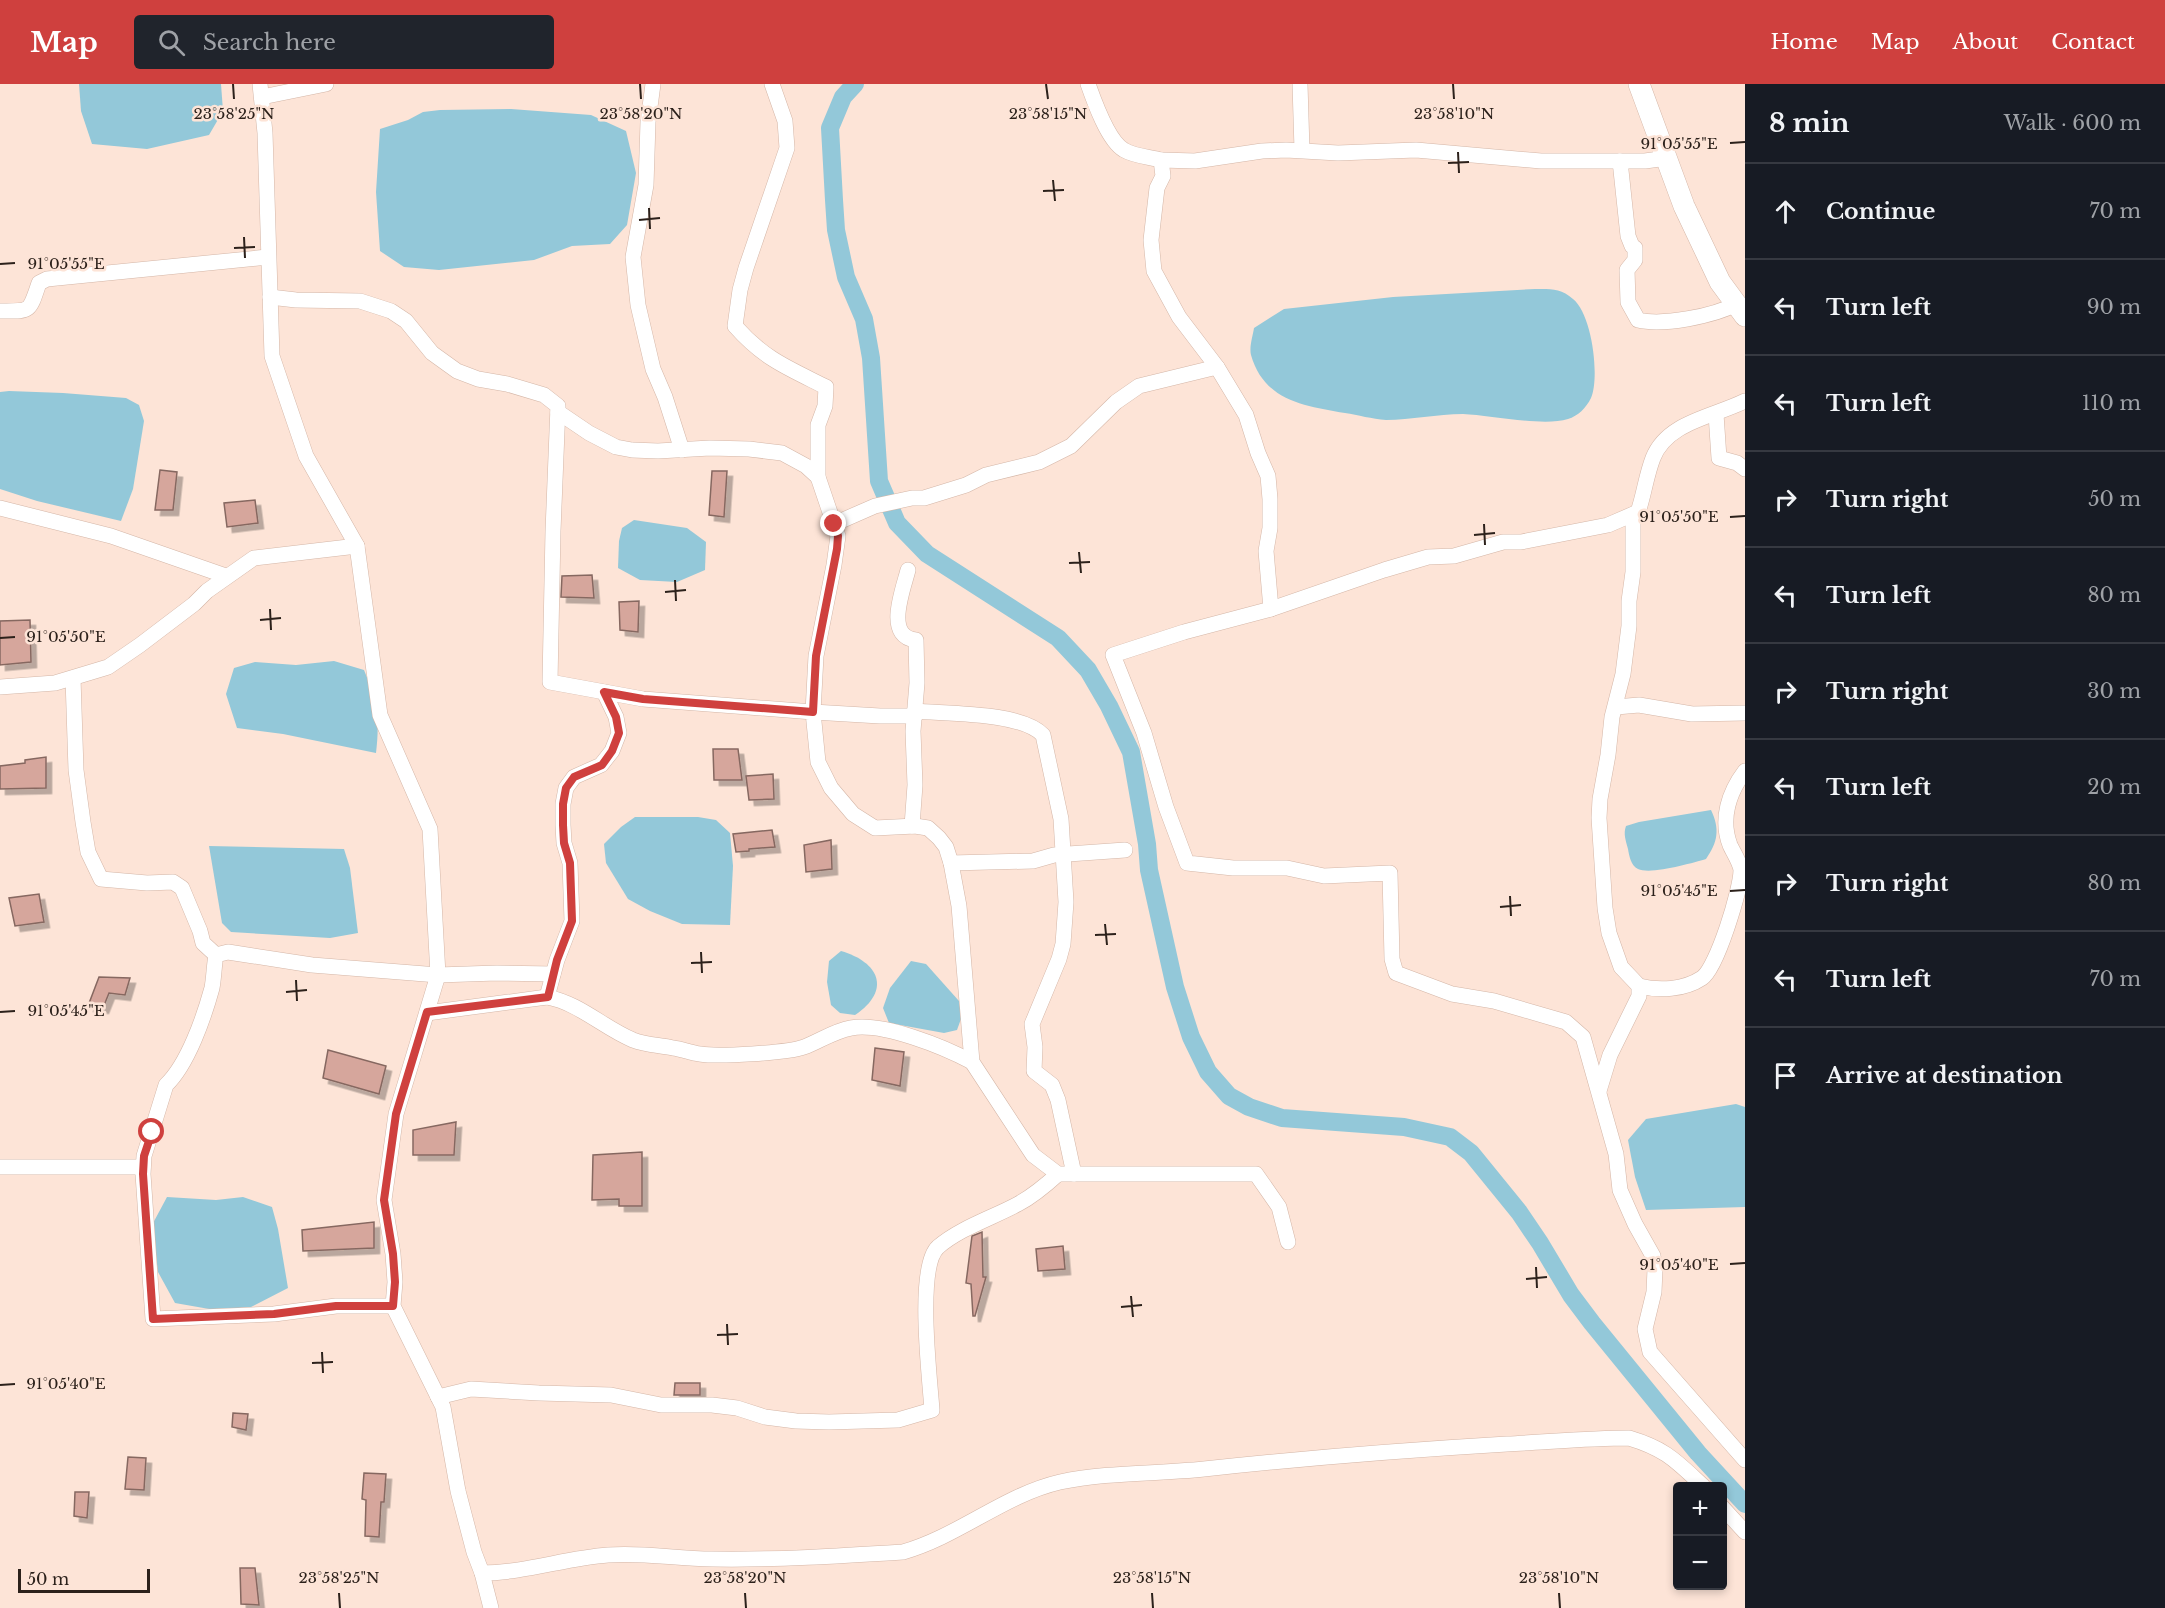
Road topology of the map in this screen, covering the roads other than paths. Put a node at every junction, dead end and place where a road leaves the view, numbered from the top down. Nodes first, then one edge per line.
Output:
1 (326, 84) edge
2 (653, 84) edge
3 (772, 84) edge
4 (1088, 84) edge
5 (1300, 84) edge
6 (1639, 84) edge
7 (261, 90) edge
8 (1302, 150) junction
9 (1667, 158) junction
10 (1161, 160) junction
11 (1620, 161) junction
12 (268, 257) junction
13 (270, 297) junction
14 (1741, 310) edge
15 (0, 311) edge
16 (1216, 367) junction
17 (1745, 401) edge
18 (558, 412) junction
19 (1716, 414) junction
20 (682, 450) junction
21 (1745, 469) edge
22 (818, 477) junction
23 (0, 508) edge
24 (1633, 515) junction
25 (834, 524) junction
26 (357, 546) junction
27 (908, 570) dead end
28 (226, 576) junction
29 (1271, 609) junction
30 (73, 678) junction
31 (0, 687) edge
32 (604, 692) junction
33 (1616, 707) junction
34 (813, 712) junction
35 (915, 713) junction
36 (1745, 713) edge
37 (1745, 771) edge
38 (912, 826) junction
39 (1125, 850) dead end
40 (1062, 854) junction
41 (951, 863) junction
42 (1738, 914) edge
43 (216, 955) junction
44 (554, 974) junction
45 (438, 975) junction
46 (1639, 986) junction
47 (548, 997) junction
48 (427, 1012) junction
49 (972, 1062) junction
50 (1599, 1091) junction
51 (0, 1167) edge
52 (143, 1167) junction
53 (1066, 1174) junction
54 (1288, 1242) dead end
55 (393, 1306) junction
56 (438, 1397) junction
57 (1745, 1460) edge
58 (1699, 1482) edge
59 (1727, 1512) edge
60 (1745, 1532) edge
61 (482, 1573) junction
62 (491, 1608) edge

1 - 7 street
2 - 20 street
3 - 22 street
4 - 10 street
5 - 8 street
6 - 9 street
7 - 12 street
8 - 10 street
8 - 11 street
9 - 11 street
9 - 14 street
10 - 16 street
11 - 14 street
12 - 13 street
12 - 15 street
13 - 18 street
13 - 26 street
16 - 25 street
16 - 29 street
17 - 19 street
18 - 20 street
18 - 32 street
19 - 21 street
19 - 24 street
20 - 22 street
22 - 25 street
23 - 28 street
24 - 29 street
24 - 33 street
25 - 34 street
26 - 28 street
26 - 45 street
27 - 35 street
28 - 30 street
29 - 50 street
30 - 31 street
30 - 43 street
32 - 34 street
32 - 44 street
33 - 36 street
33 - 46 street
34 - 35 street
34 - 38 street
35 - 38 street
35 - 40 street
37 - 42 street
38 - 41 street
39 - 40 street
40 - 41 street
40 - 53 street
41 - 49 street
42 - 46 street
43 - 45 street
43 - 52 street
44 - 45 street
44 - 47 street
45 - 48 street
46 - 50 street
47 - 48 street
47 - 49 street
48 - 55 street
49 - 53 street
50 - 57 street
51 - 52 street
52 - 55 street
53 - 54 street
53 - 56 street
55 - 56 street
56 - 61 street
58 - 61 street
59 - 60 street
61 - 62 street

